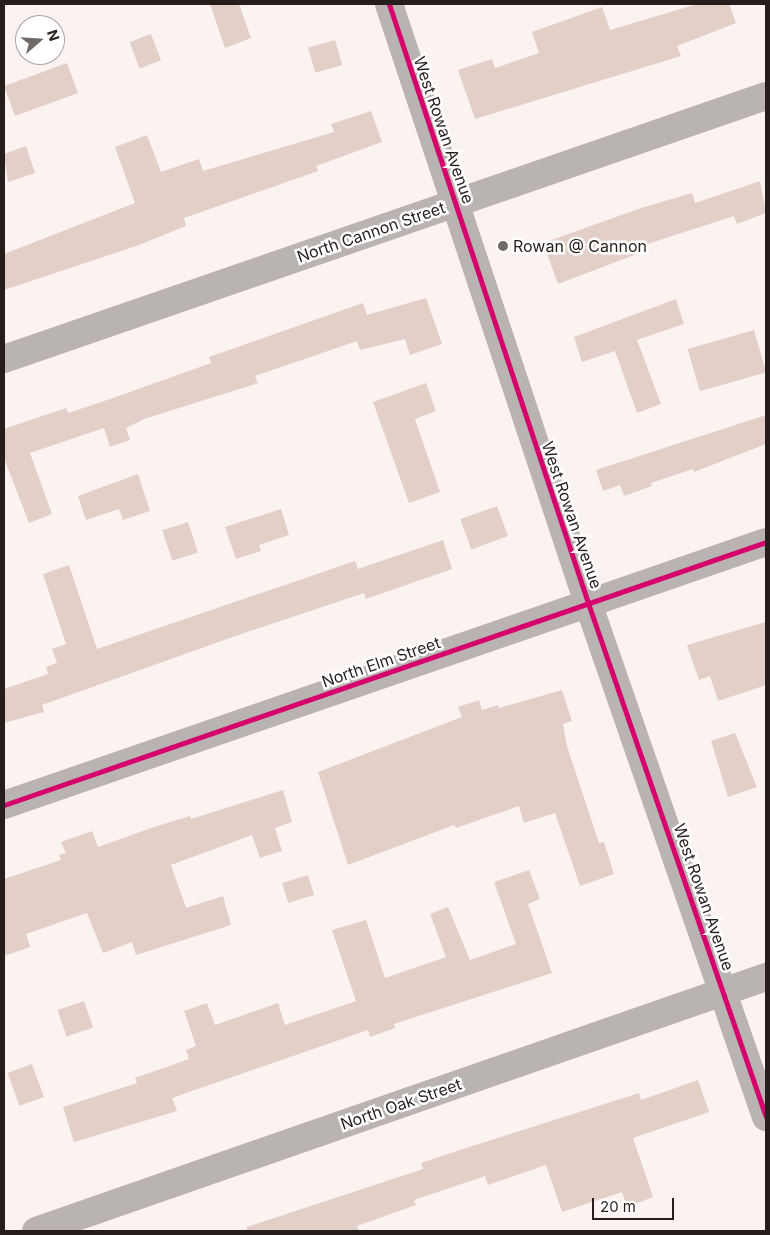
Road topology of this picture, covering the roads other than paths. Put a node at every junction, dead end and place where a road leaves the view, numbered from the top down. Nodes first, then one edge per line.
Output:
1 (389, 4) edge
2 (766, 96) edge
3 (456, 202) junction
4 (4, 359) edge
5 (766, 542) edge
6 (588, 603) junction
7 (4, 805) edge
8 (766, 977) edge
9 (724, 991) junction
10 (766, 1117) edge
11 (36, 1231) edge

1 - 3 street, West Rowan Avenue
2 - 3 street, North Cannon Street
3 - 4 street, North Cannon Street
3 - 6 street, West Rowan Avenue
5 - 6 street, North Elm Street
6 - 7 street, North Elm Street
6 - 9 street, West Rowan Avenue
8 - 9 street, North Oak Street
9 - 10 street, West Rowan Avenue
9 - 11 street, North Oak Street

